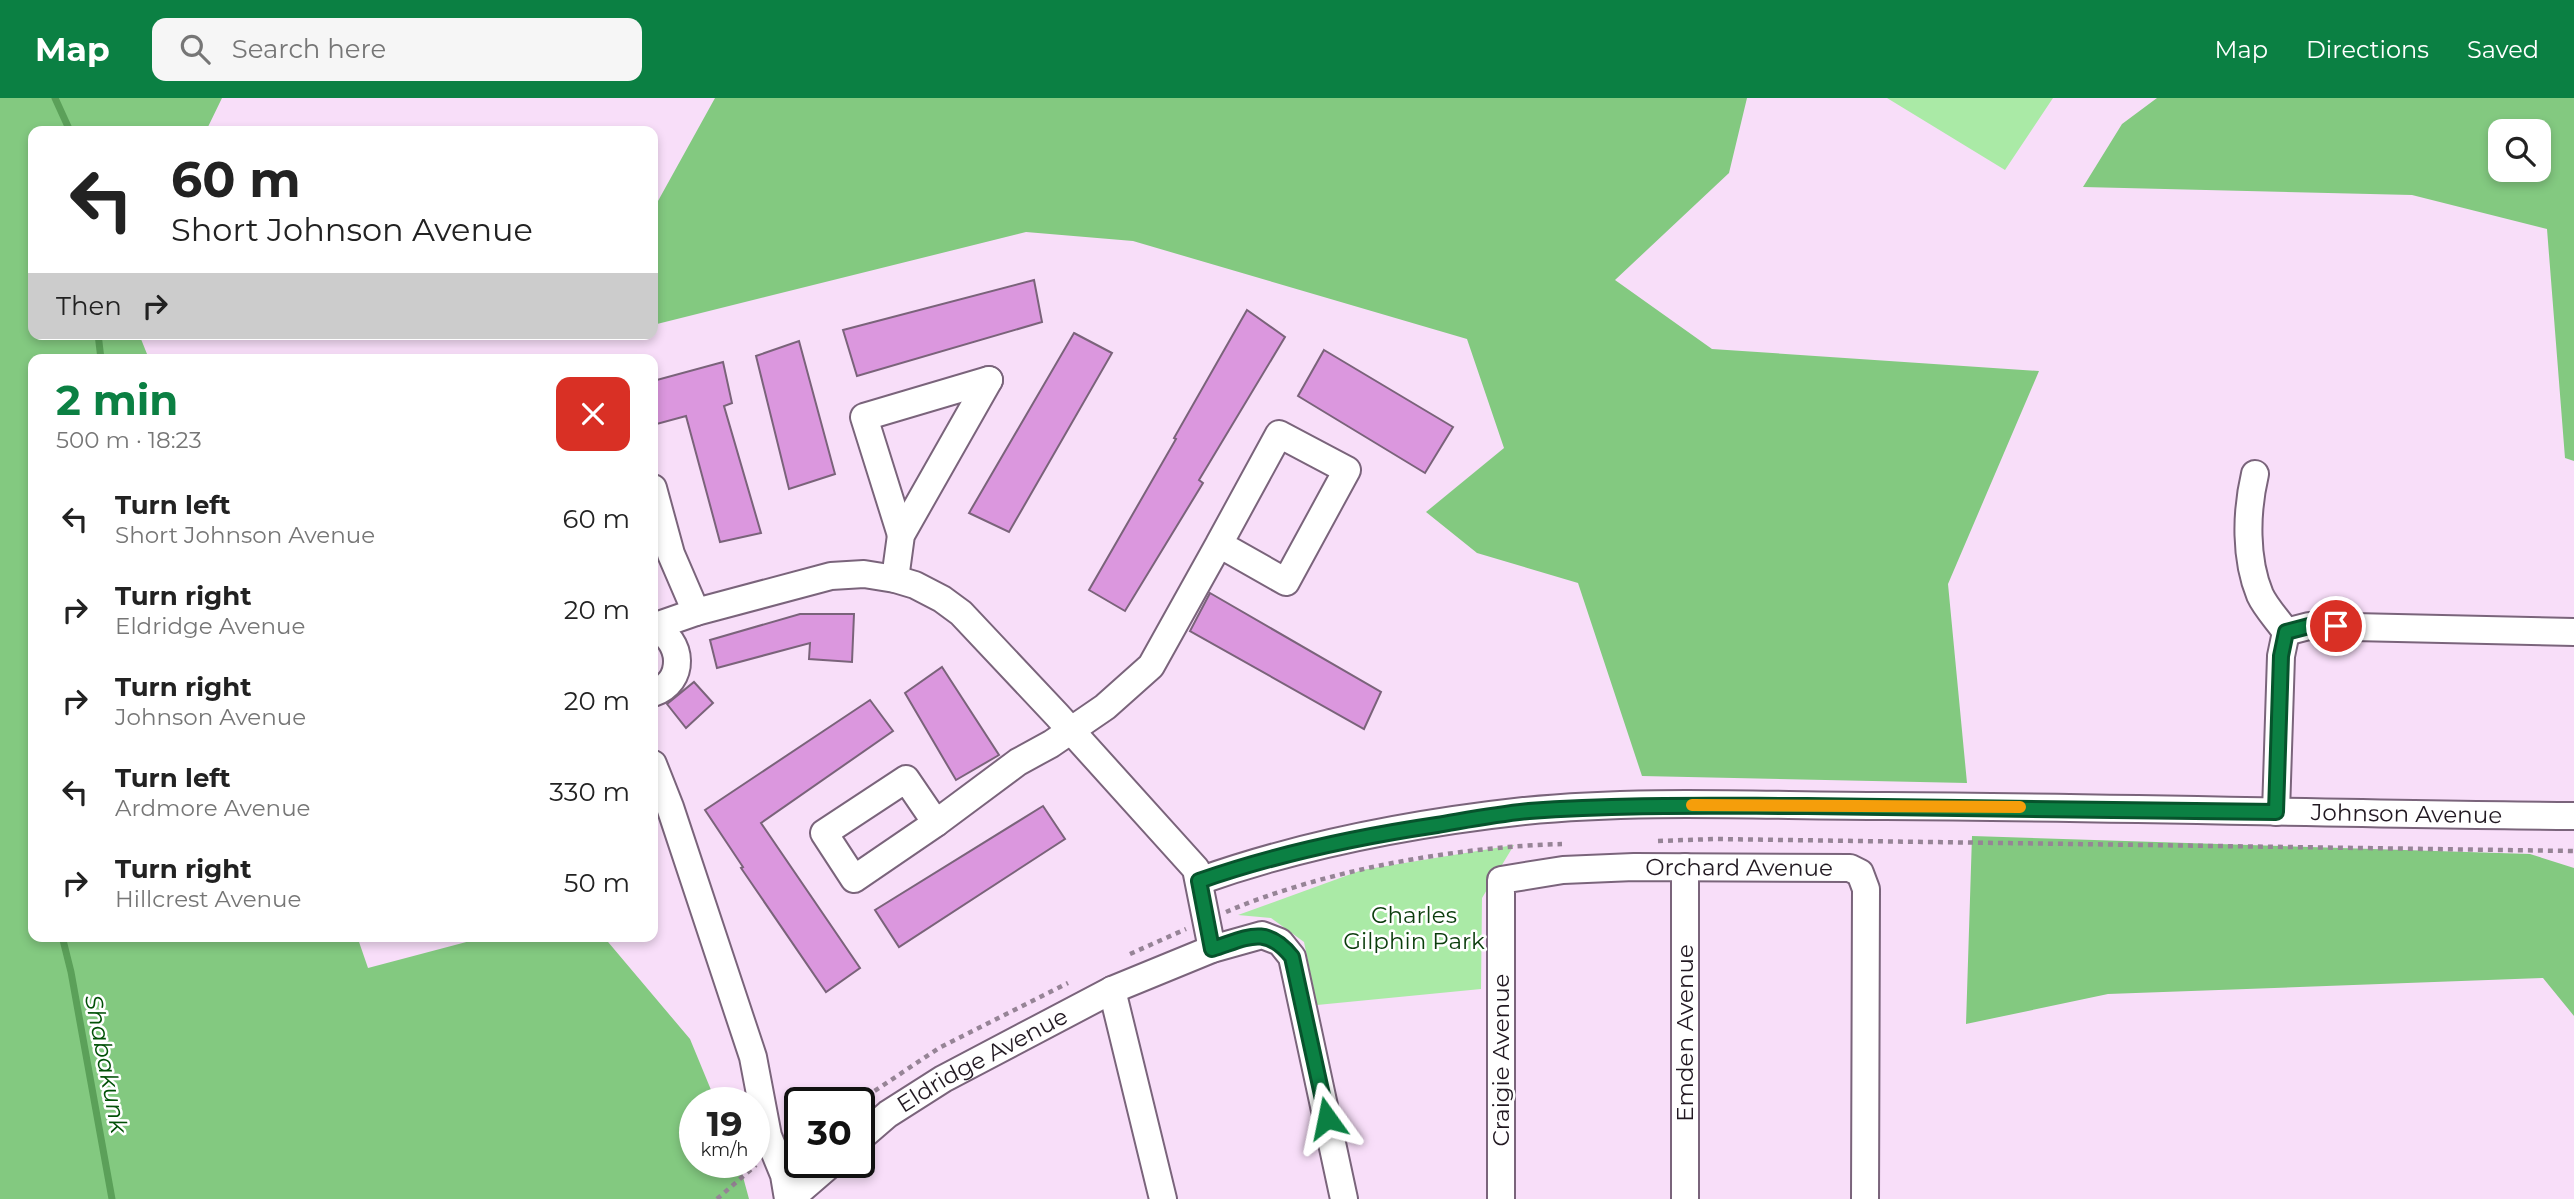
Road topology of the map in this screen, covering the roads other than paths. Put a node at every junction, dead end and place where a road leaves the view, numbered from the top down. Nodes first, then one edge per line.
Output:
1 (2255, 474) dead end
2 (658, 526) edge
3 (901, 535) junction
4 (1219, 544) junction
5 (662, 556) edge
6 (895, 579) junction
7 (696, 612) junction
8 (658, 625) edge
9 (658, 629) edge
10 (2286, 632) junction
11 (2574, 632) edge
12 (658, 692) edge
13 (1071, 730) junction
14 (658, 777) edge
15 (2276, 812) junction
16 (2574, 816) edge
17 (936, 823) dead end
18 (1685, 867) junction
19 (1501, 880) joint
20 (1199, 881) junction
21 (1212, 949) junction
22 (1112, 990) junction
23 (875, 1125) edge
24 (814, 1178) edge
25 (789, 1199) edge
26 (1163, 1199) edge
27 (1345, 1199) edge
28 (1501, 1199) edge
29 (1685, 1199) edge
30 (1865, 1199) edge

1 - 10 street
2 - 5 street
3 - 3 street
3 - 6 street
4 - 4 street
4 - 13 street
5 - 7 street
6 - 7 street
6 - 13 street
7 - 8 street
9 - 12 street
10 - 11 street
10 - 15 street
13 - 17 street
13 - 20 street
14 - 25 street
15 - 16 street, Johnson Avenue
15 - 20 street, Johnson Avenue
18 - 19 street, Orchard Avenue
18 - 29 street, Emden Avenue
18 - 30 street, Orchard Avenue
19 - 28 street, Craigie Avenue
20 - 21 street
21 - 22 street, Eldridge Avenue
21 - 27 street, Eldridge Avenue
22 - 23 street, Eldridge Avenue
22 - 26 street
24 - 25 street

